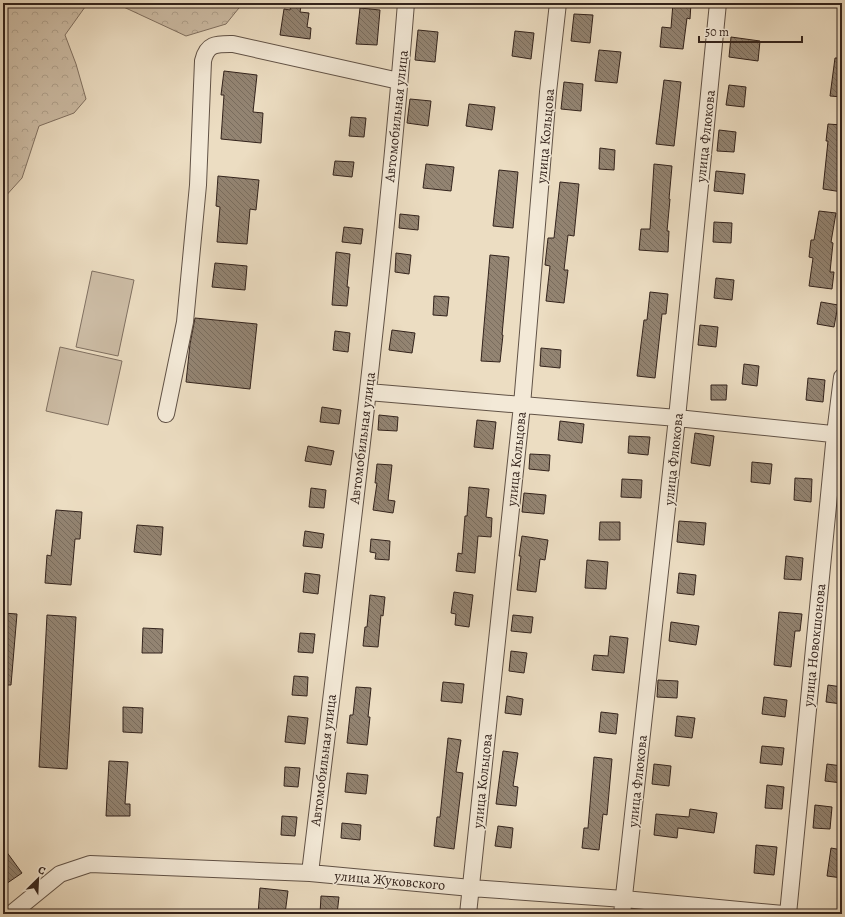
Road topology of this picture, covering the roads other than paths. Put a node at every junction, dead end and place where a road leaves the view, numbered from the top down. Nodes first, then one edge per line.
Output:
1 (406, 3) edge
2 (558, 3) edge
3 (718, 3) edge
4 (399, 81) junction
5 (842, 377) edge
6 (368, 392) junction
7 (522, 405) junction
8 (166, 414) dead end
9 (677, 418) junction
10 (839, 435) edge
11 (310, 873) junction
12 (471, 888) junction
13 (623, 906) edge
14 (11, 914) edge
15 (468, 914) edge
16 (783, 914) edge
17 (788, 914) edge

1 - 4 street, Автомобильная улица
2 - 7 street, улица Кольцова
3 - 9 street, улица Флюкова
4 - 6 street, Автомобильная улица
4 - 8 street
5 - 10 street, улица Новокшонова
6 - 7 street
6 - 11 street, Автомобильная улица
7 - 9 street
7 - 12 street, улица Кольцова
9 - 10 street
9 - 13 street, улица Флюкова
10 - 17 street, улица Новокшонова
11 - 12 street, улица Жуковского
11 - 14 street, улица Жуковского
12 - 13 street, улица Жуковского
12 - 15 street, улица Кольцова
13 - 16 street, улица Жуковского

